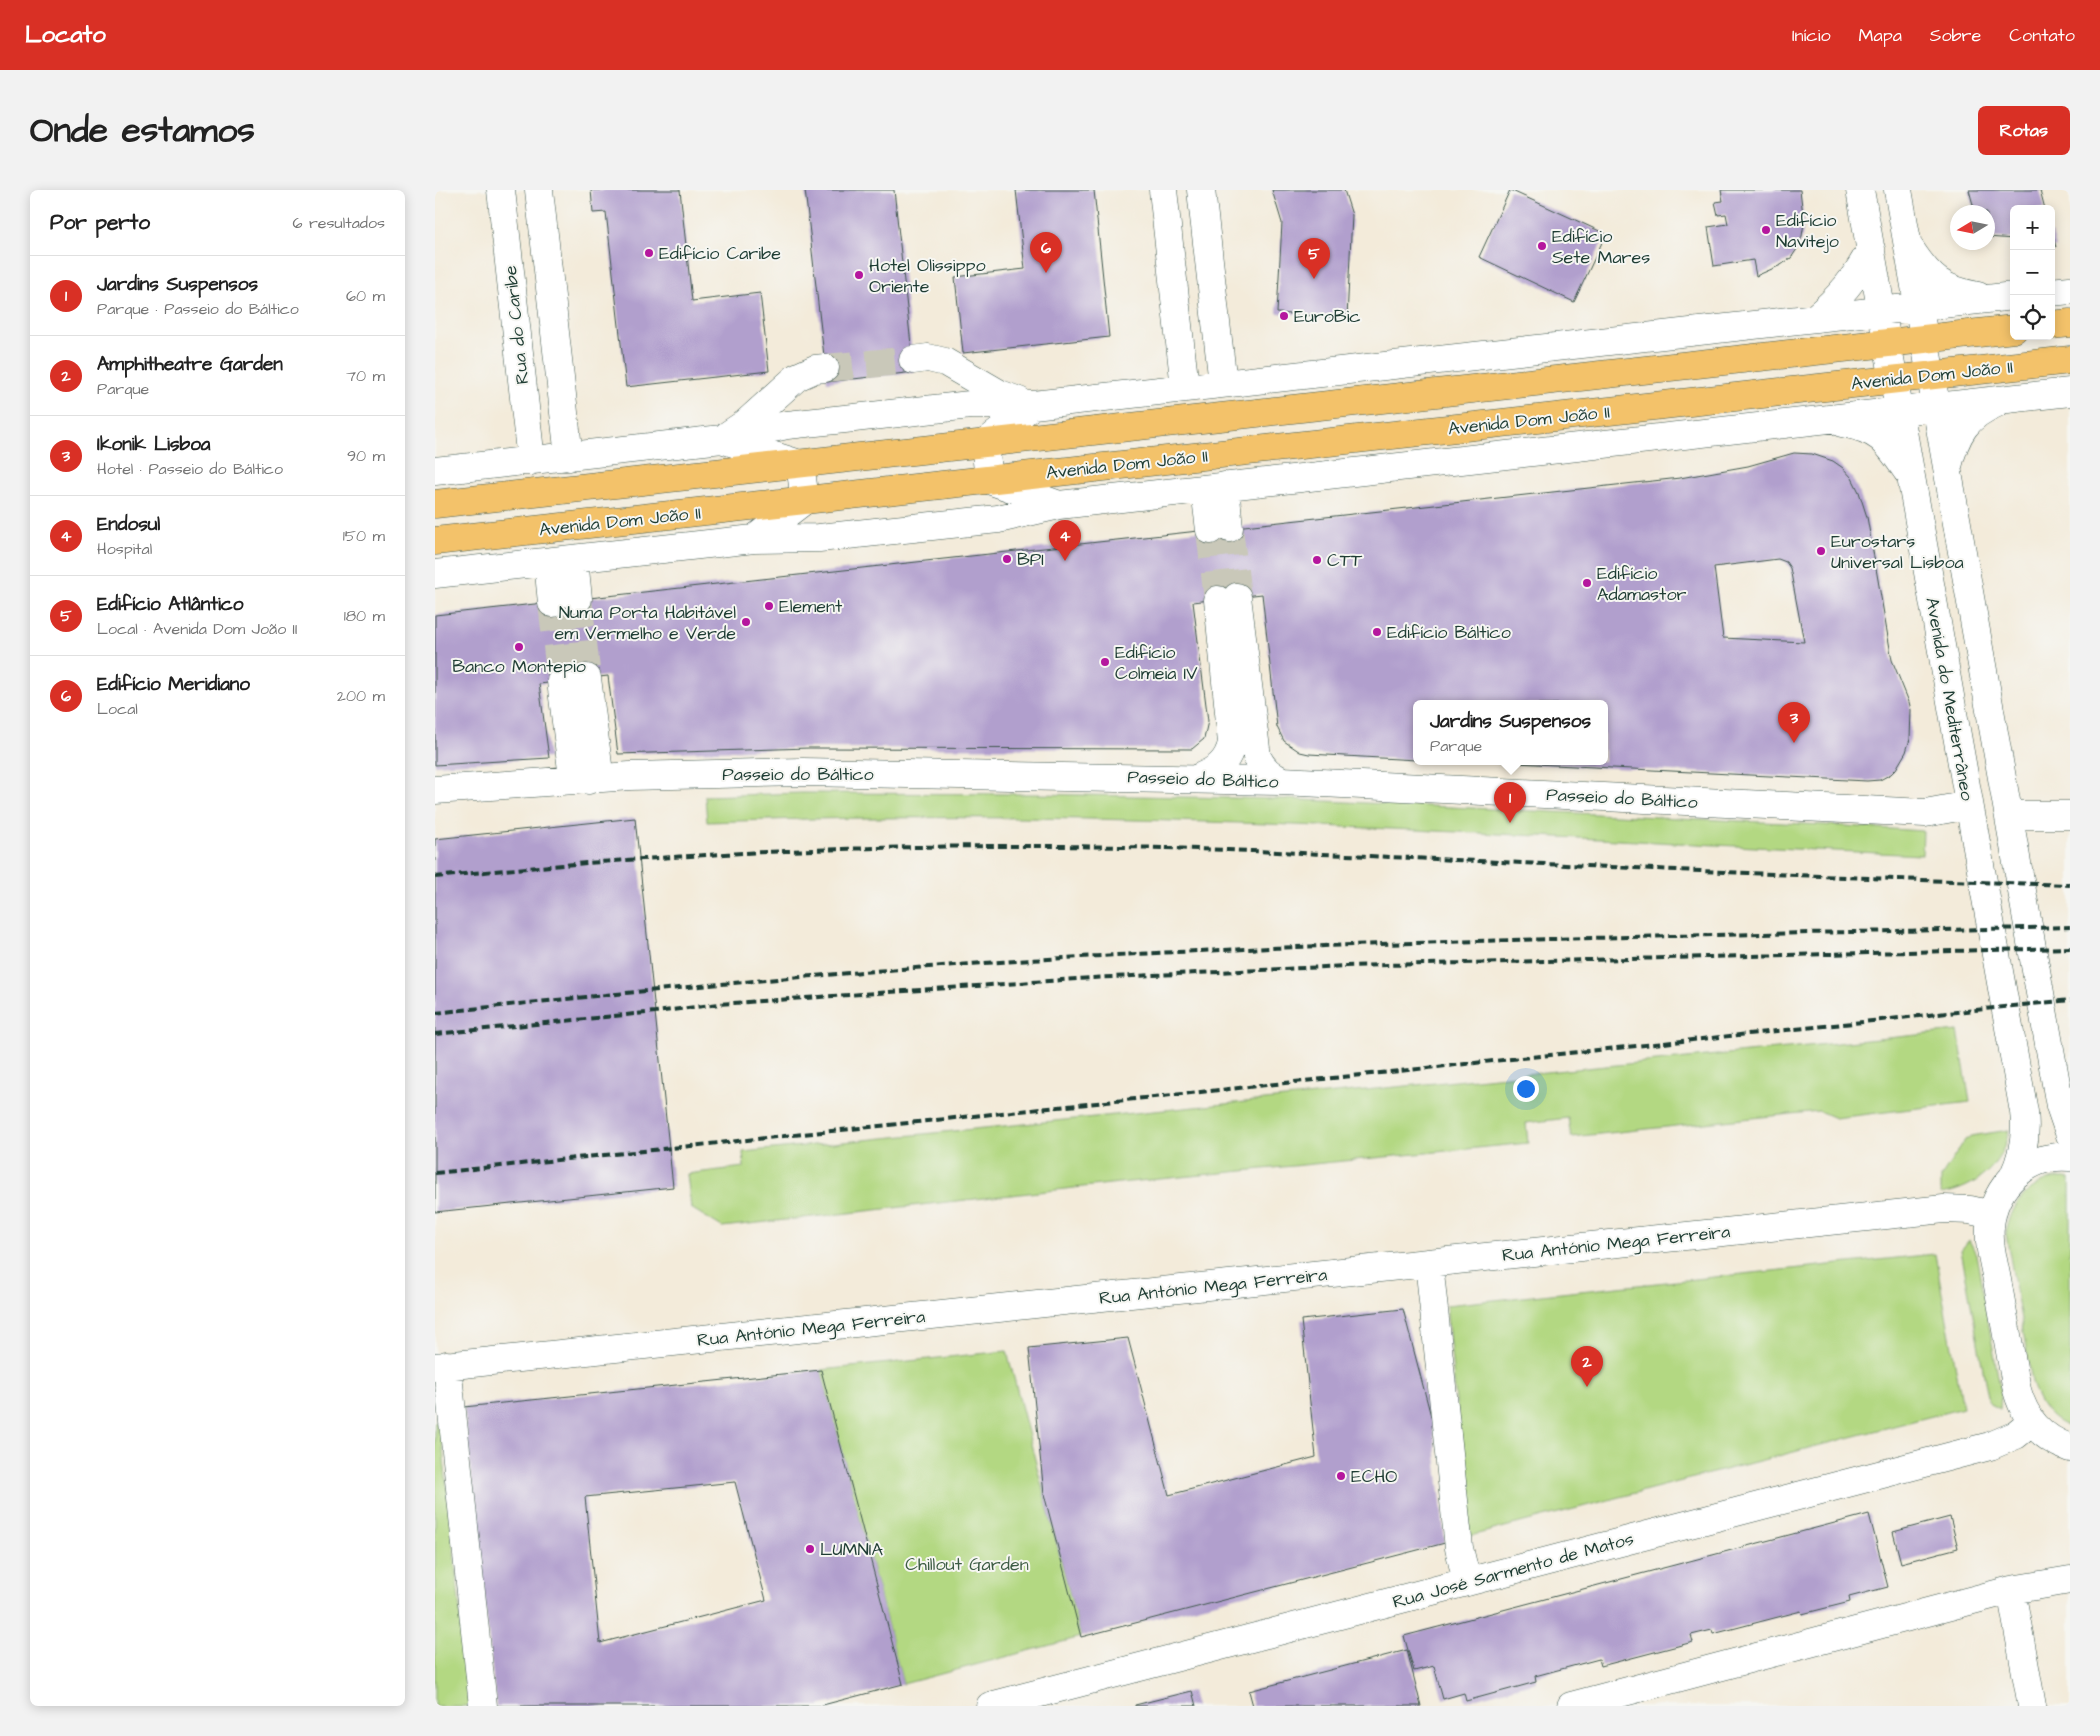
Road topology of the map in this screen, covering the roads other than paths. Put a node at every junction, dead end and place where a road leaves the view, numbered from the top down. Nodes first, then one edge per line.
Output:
1 (501, 190) edge
2 (539, 190) edge
3 (1163, 190) edge
4 (1201, 190) edge
5 (1860, 190) edge
6 (1898, 190) edge
7 (1908, 245) junction
8 (1871, 249) junction
9 (2070, 290) edge
10 (2055, 292) edge
11 (2003, 297) edge
12 (1919, 307) junction
13 (1882, 311) junction
14 (1815, 318) junction
15 (2070, 323) edge
16 (2055, 325) edge
17 (2010, 329) edge
18 (1924, 339) junction
19 (1887, 343) junction
20 (913, 360) tunnel mouth
21 (2070, 360) edge
22 (825, 368) tunnel mouth
23 (1931, 375) junction
24 (1894, 379) junction
25 (1223, 384) junction
26 (1185, 388) junction
27 (2070, 392) edge
28 (2003, 400) junction
29 (1033, 405) junction
30 (1937, 408) junction
31 (1899, 412) junction
32 (1826, 420) junction
33 (722, 439) junction
34 (985, 443) junction
35 (569, 456) junction
36 (531, 461) junction
37 (800, 464) junction
38 (1947, 470) junction
39 (435, 471) edge
40 (1911, 476) junction
41 (989, 480) junction
42 (1215, 488) junction
43 (805, 500) junction
44 (435, 504) edge
45 (1059, 505) junction
46 (1220, 529) tunnel mouth
47 (754, 539) junction
48 (435, 541) edge
49 (574, 559) junction
50 (548, 562) junction
51 (435, 574) edge
52 (578, 599) tunnel mouth
53 (552, 603) tunnel mouth
54 (574, 680) tunnel mouth
55 (1198, 778) junction
56 (588, 780) junction
57 (1282, 781) junction
58 (435, 790) edge
59 (1969, 805) junction
60 (2009, 815) junction
61 (2070, 815) edge
62 (2070, 1134) edge
63 (2070, 1157) edge
64 (2013, 1177) junction
65 (1991, 1214) junction
66 (1429, 1263) junction
67 (441, 1366) edge
68 (2032, 1422) junction
69 (2067, 1449) edge
70 (2070, 1580) edge
71 (1467, 1582) junction
72 (2011, 1590) junction
73 (483, 1706) edge
74 (990, 1706) edge
75 (1571, 1706) edge
76 (2032, 1706) edge

1 - 36 street, Rua do Caribe
2 - 35 street
3 - 26 street
4 - 25 street
5 - 8 street, Avenida do Mediterrâneo
6 - 7 street
7 - 11 street
7 - 12 street
8 - 13 street, Avenida do Mediterrâneo
8 - 14 street
9 - 10 street
11 - 12 street, Avenida Dom João II
12 - 13 street, Avenida Dom João II
12 - 18 street
13 - 14 street, Avenida Dom João II
13 - 19 street, Avenida do Mediterrâneo
14 - 25 street, Avenida Dom João II
15 - 16 main road
17 - 18 main road, Avenida Dom João II
18 - 19 main road, Avenida Dom João II
18 - 23 street
19 - 24 street, Avenida do Mediterrâneo
19 - 34 main road, Avenida Dom João II
20 - 29 street
21 - 23 main road, Avenida Dom João II
22 - 33 street
23 - 24 main road, Avenida Dom João II
23 - 30 street
24 - 31 street, Avenida do Mediterrâneo
24 - 41 main road, Avenida Dom João II
25 - 26 street, Avenida Dom João II
26 - 29 street, Avenida Dom João II
27 - 28 street, Avenida Dom João II
28 - 30 street, Avenida Dom João II
28 - 38 street
29 - 33 street, Avenida Dom João II
29 - 34 street
30 - 31 street, Avenida Dom João II
30 - 38 street
31 - 32 street, Avenida Dom João II
31 - 40 street, Avenida do Mediterrâneo
32 - 40 street
32 - 42 street, Avenida Dom João II
33 - 35 street, Avenida Dom João II
33 - 37 street, Avenida Dom João II
34 - 37 main road, Avenida Dom João II
34 - 41 street
35 - 36 street, Avenida Dom João II
36 - 39 street, Avenida Dom João II
37 - 43 street
37 - 44 main road, Avenida Dom João II
38 - 60 street
40 - 59 street, Avenida do Mediterrâneo
41 - 43 main road, Avenida Dom João II
41 - 45 street, Avenida Dom João II
42 - 45 street, Avenida Dom João II
42 - 46 street
43 - 47 street
43 - 48 main road, Avenida Dom João II
45 - 47 street, Avenida Dom João II
47 - 49 street, Avenida Dom João II
49 - 50 street, Avenida Dom João II
49 - 52 street
50 - 51 street, Avenida Dom João II
50 - 53 street
54 - 56 street
55 - 56 street, Passeio do Báltico
55 - 57 street, Passeio do Báltico
55 - 57 street
56 - 58 street, Passeio do Báltico
57 - 59 street, Passeio do Báltico
59 - 64 street, Avenida do Mediterrâneo
60 - 61 street
60 - 62 street
63 - 64 street
64 - 65 street
65 - 66 street, Rua António Mega Ferreira
65 - 68 street
66 - 67 street, Rua António Mega Ferreira
66 - 71 street
67 - 73 street
68 - 69 street
68 - 71 street, Rua José Sarmento de Matos
70 - 72 street
71 - 74 street, Rua José Sarmento de Matos
72 - 75 street
72 - 76 street

